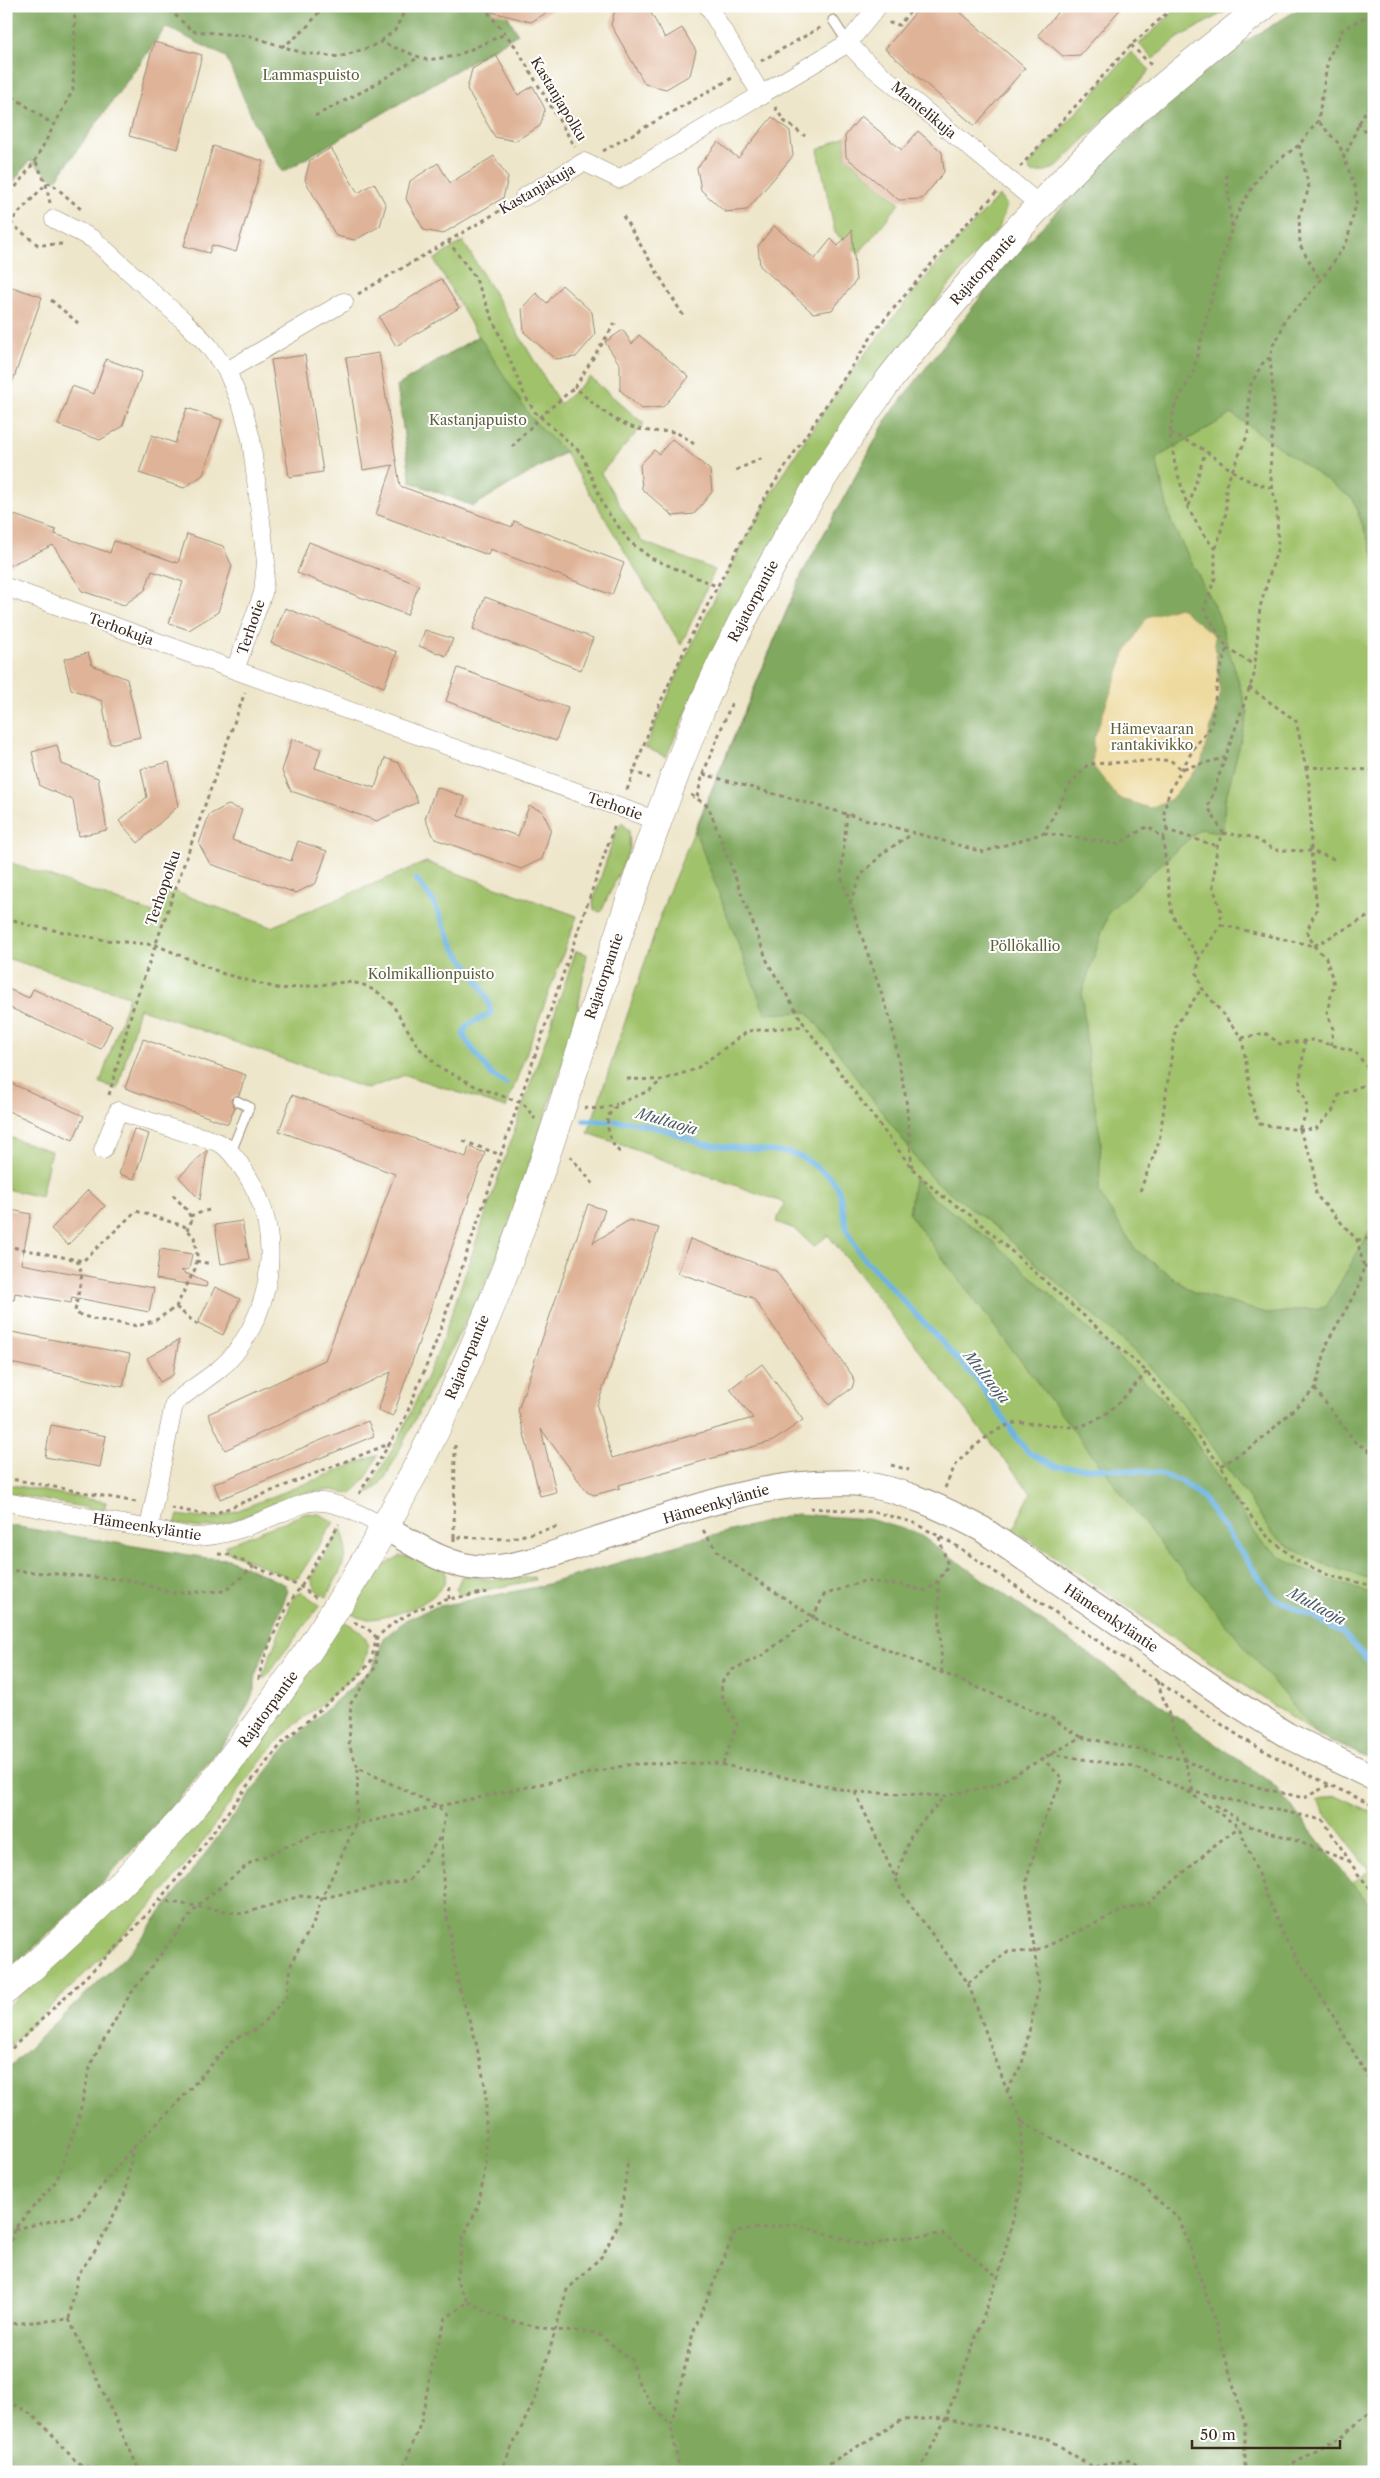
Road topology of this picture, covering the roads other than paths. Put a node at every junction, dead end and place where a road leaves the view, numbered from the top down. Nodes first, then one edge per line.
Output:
1 (708, 6) edge
2 (878, 6) edge
3 (1264, 6) edge
4 (833, 20) road end
5 (848, 43) junction
6 (768, 100) junction
7 (524, 197) road end
8 (1040, 205) junction
9 (54, 219) road end
10 (344, 302) road end
11 (227, 370) junction
12 (6, 588) edge
13 (235, 670) junction
14 (658, 820) junction
15 (237, 1101) dead end
16 (103, 1150) dead end
17 (231, 1152) junction
18 (6, 1502) edge
19 (385, 1527) junction
20 (150, 1528) junction
21 (1374, 1778) edge
22 (6, 1990) edge

1 - 6 street
2 - 5 street
3 - 8 main road, Rajatorpantie
4 - 5 lane
5 - 6 street, Kastanjakuja
5 - 8 street, Mantelikuja
6 - 7 street, Kastanjakuja
8 - 14 main road, Rajatorpantie
9 - 11 street, Terhotie
10 - 11 street
11 - 13 street, Terhotie
12 - 13 street, Terhokuja
13 - 14 street, Terhotie
14 - 19 main road, Rajatorpantie
15 - 17 lane
16 - 17 street
17 - 20 street
18 - 20 street, Hämeenkyläntie
19 - 20 street, Hämeenkyläntie
19 - 21 street, Hämeenkyläntie
19 - 22 main road, Rajatorpantie

